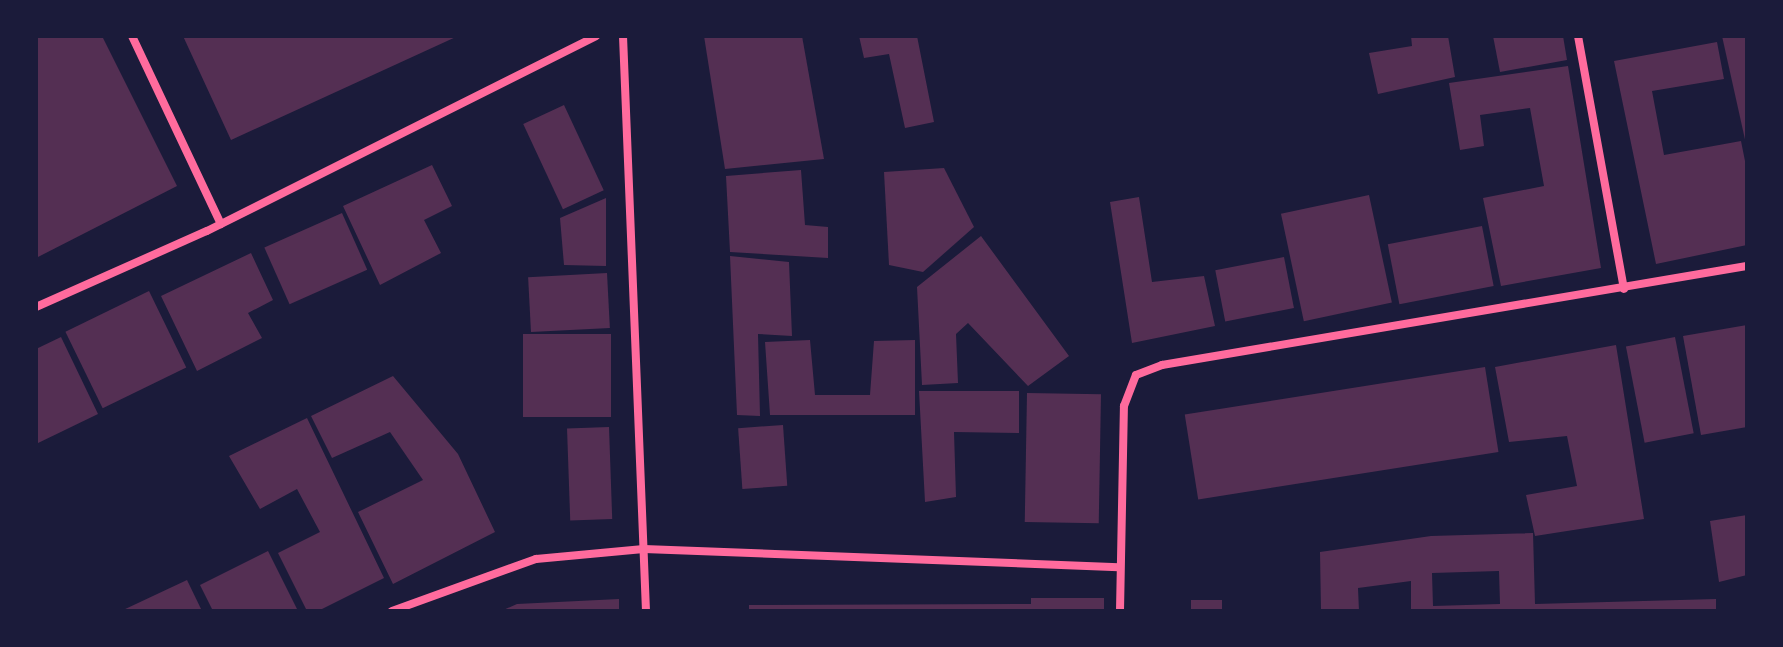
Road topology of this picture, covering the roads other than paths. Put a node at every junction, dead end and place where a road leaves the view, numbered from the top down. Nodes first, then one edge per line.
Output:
1 (132, 36) edge
2 (596, 36) edge
3 (623, 36) edge
4 (1578, 36) edge
5 (221, 224) junction
6 (1747, 266) edge
7 (1624, 289) junction
8 (36, 307) edge
9 (644, 549) junction
10 (1119, 567) junction
11 (392, 611) edge
12 (646, 611) edge
13 (1120, 611) edge

1 - 5 street
2 - 5 street
3 - 9 street
4 - 7 street
5 - 8 street
6 - 7 street
7 - 10 street
9 - 10 street
9 - 11 street
9 - 12 street
10 - 13 street

